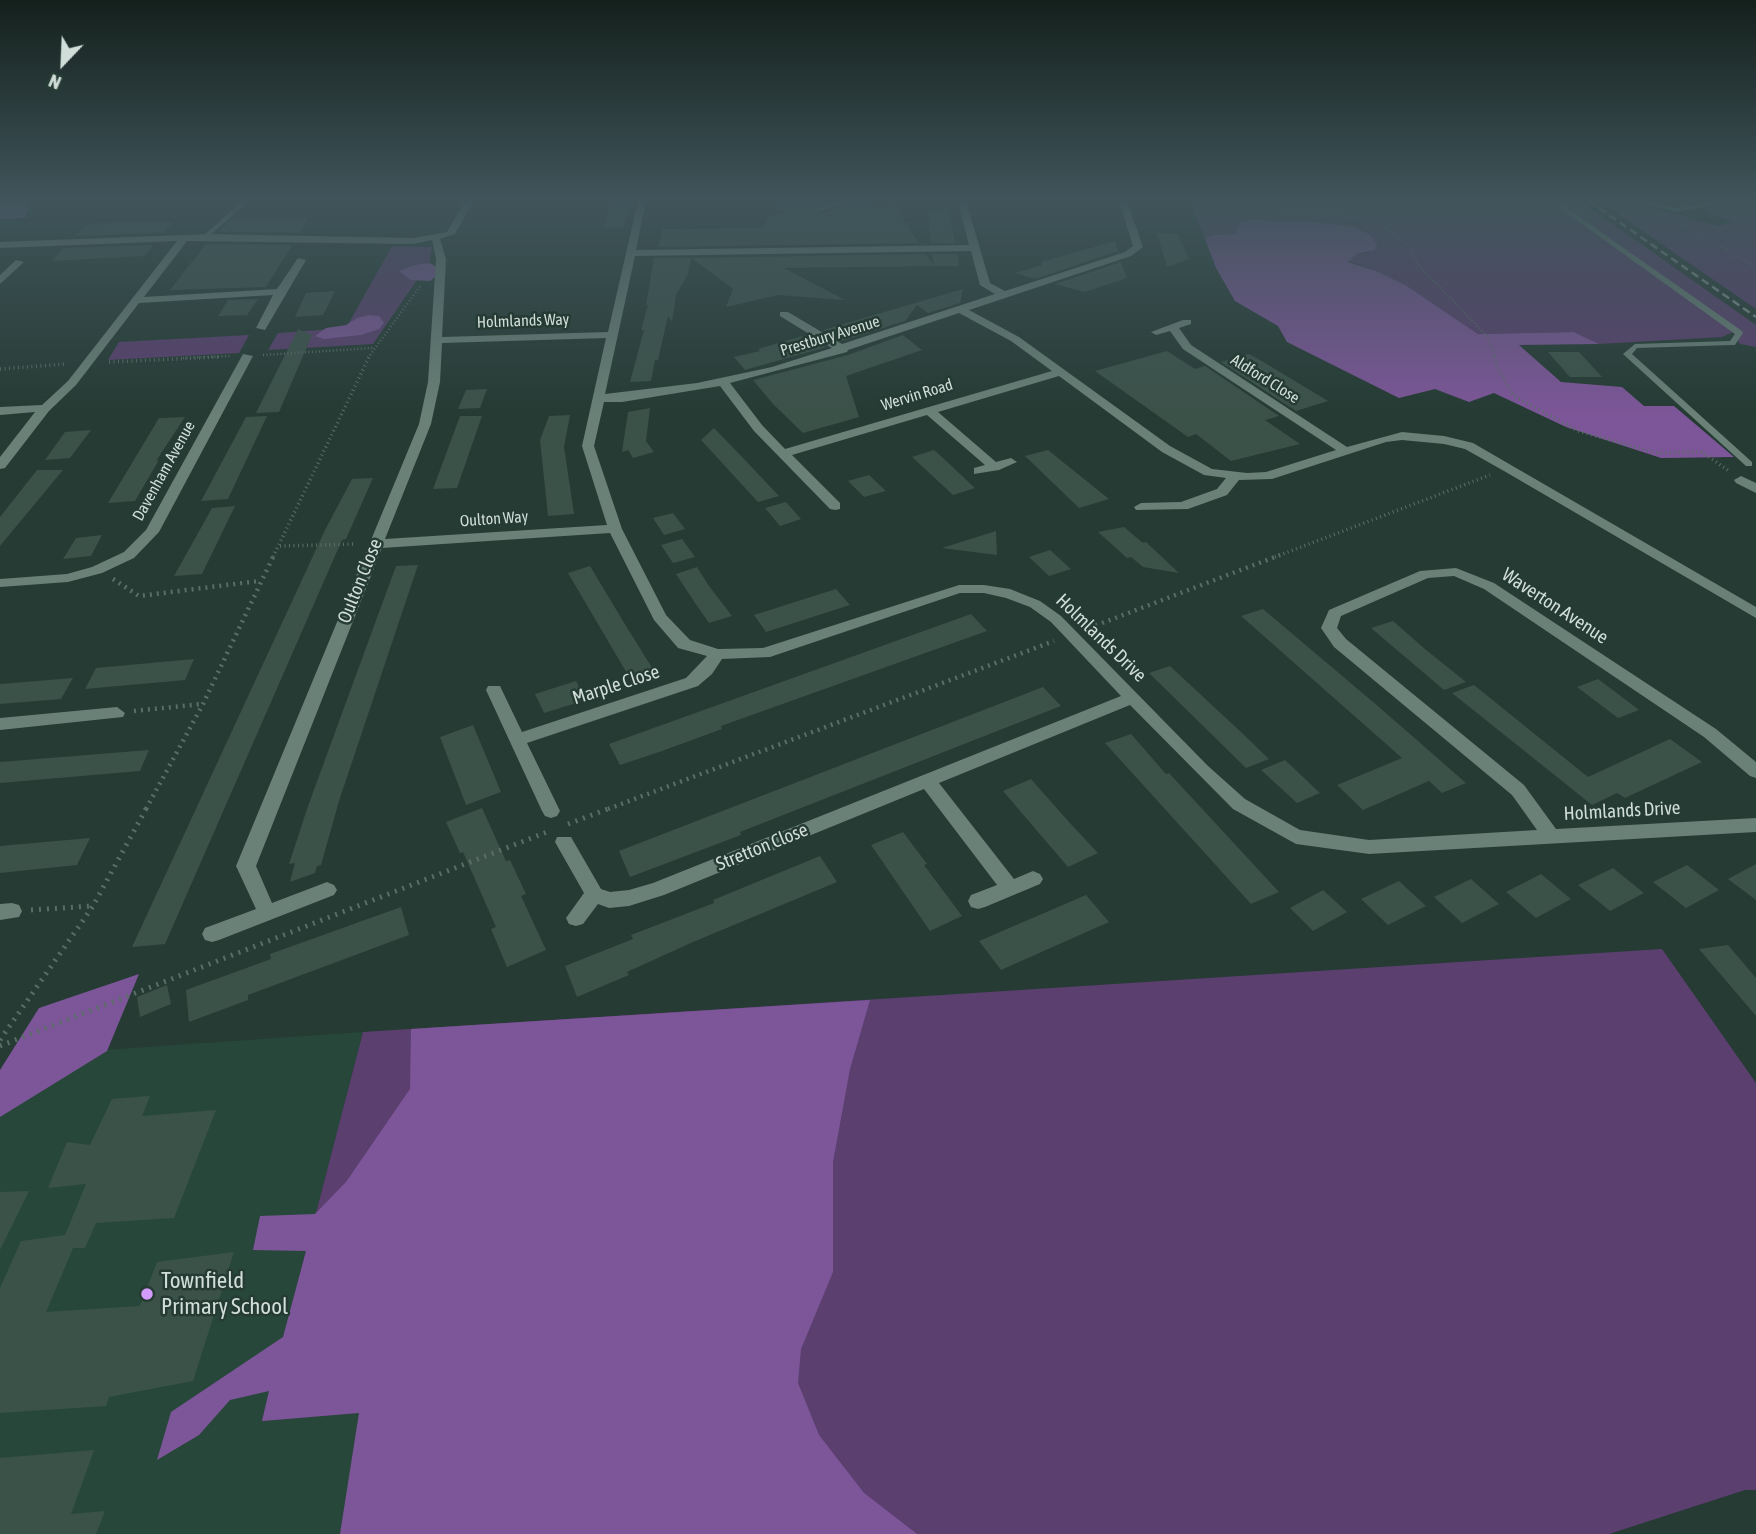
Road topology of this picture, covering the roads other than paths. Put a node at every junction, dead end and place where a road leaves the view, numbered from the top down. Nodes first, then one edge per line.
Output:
1 (158, 273) edge
2 (292, 273) edge
3 (440, 273) edge
4 (625, 273) edge
5 (982, 273) edge
6 (1070, 273) edge
7 (1654, 273) edge
8 (279, 292) junction
9 (1005, 295) junction
10 (138, 300) junction
11 (961, 310) junction
12 (784, 314) dead end
13 (1187, 322) dead end
14 (1172, 327) junction
15 (261, 328) dead end
16 (1156, 332) dead end
17 (611, 335) junction
18 (436, 340) junction
19 (843, 350) junction
20 (247, 356) road end
21 (1061, 372) junction
22 (723, 382) junction
23 (597, 398) junction
24 (45, 408) junction
25 (929, 410) junction
26 (0, 411) edge
27 (1348, 452) junction
28 (784, 453) junction
29 (1011, 462) dead end
30 (1749, 464) dead end
31 (0, 465) edge
32 (994, 467) junction
33 (979, 471) dead end
34 (1234, 476) junction
35 (1741, 480) road end
36 (1756, 489) edge
37 (835, 506) dead end
38 (1141, 507) dead end
39 (615, 529) junction
40 (375, 544) junction
41 (0, 583) edge
42 (1756, 613) edge
43 (717, 654) junction
44 (494, 690) dead end
45 (1132, 698) junction
46 (117, 713) road end
47 (0, 724) edge
48 (517, 740) junction
49 (1756, 772) edge
50 (927, 780) junction
51 (551, 811) dead end
52 (1756, 825) edge
53 (1551, 836) junction
54 (564, 842) dead end
55 (1033, 879) dead end
56 (1010, 888) junction
57 (327, 890) dead end
58 (594, 894) junction
59 (978, 901) dead end
60 (267, 912) junction
61 (576, 918) dead end
62 (212, 934) dead end

1 - 10 street
2 - 8 street
3 - 18 street, Oulton Close
4 - 17 street, Holmlands Drive
5 - 9 street
6 - 9 street, Prestbury Avenue
7 - 30 lane
8 - 10 street
8 - 15 street
9 - 11 street, Prestbury Avenue
10 - 24 street
11 - 19 street, Prestbury Avenue
11 - 21 street
12 - 19 street
13 - 14 street
14 - 16 street
14 - 27 street, Aldford Close
17 - 18 street, Holmlands Way
17 - 23 street, Holmlands Drive
18 - 40 street, Oulton Close
19 - 22 street, Prestbury Avenue
20 - 41 street, Davenham Avenue
21 - 25 street, Wervin Road
21 - 34 street
22 - 23 street, Prestbury Avenue
22 - 28 street
23 - 39 street, Holmlands Drive
24 - 26 street
24 - 31 street
25 - 28 street, Wervin Road
25 - 32 street
27 - 34 street
27 - 42 street
28 - 37 street
29 - 32 street
32 - 33 street
34 - 38 street
35 - 36 street
39 - 40 street, Oulton Way
39 - 43 street, Holmlands Drive
40 - 60 street, Oulton Close
43 - 45 street, Holmlands Drive
43 - 48 street, Marple Close
44 - 48 street
45 - 50 street, Stretton Close
45 - 53 street, Holmlands Drive
46 - 47 street
48 - 51 street
49 - 53 street, Waverton Avenue
50 - 56 street
50 - 58 street, Stretton Close
52 - 53 street, Holmlands Drive
54 - 58 street
55 - 56 street
56 - 59 street
57 - 60 street
58 - 61 street
60 - 62 street

